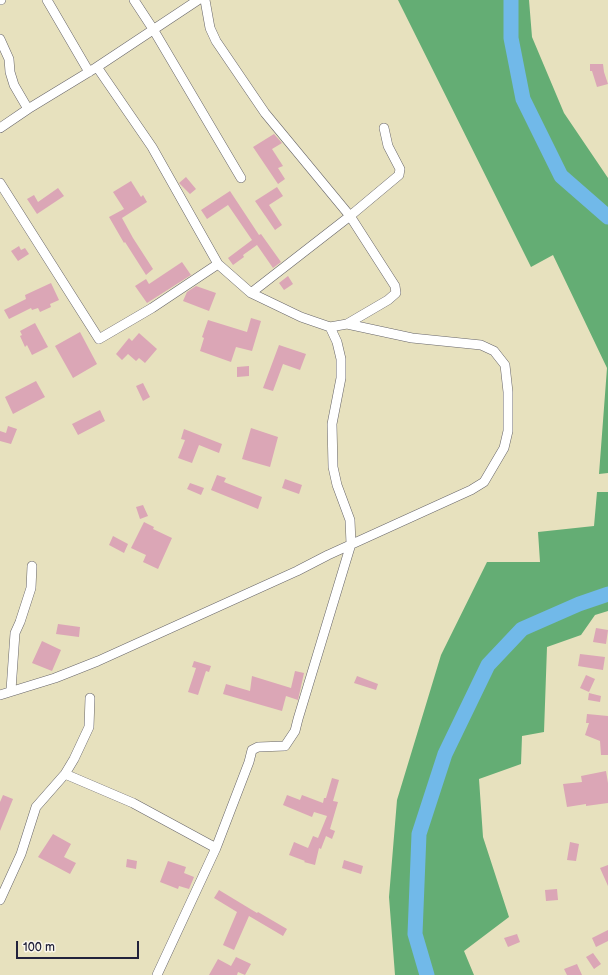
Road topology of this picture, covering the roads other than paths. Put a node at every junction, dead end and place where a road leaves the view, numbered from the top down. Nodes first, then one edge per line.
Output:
1 (47, 0) edge
2 (134, 0) edge
3 (198, 0) edge
4 (205, 0) edge
5 (153, 29) junction
6 (0, 39) edge
7 (93, 69) junction
8 (28, 108) junction
9 (0, 128) edge
10 (384, 128) dead end
11 (241, 178) dead end
12 (0, 182) edge
13 (350, 216) junction
14 (218, 264) junction
15 (251, 293) junction
16 (347, 324) junction
17 (330, 327) junction
18 (352, 544) junction
19 (32, 566) dead end
20 (12, 690) junction
21 (0, 695) edge
22 (90, 698) dead end
23 (65, 774) junction
24 (216, 848) junction
25 (0, 900) edge
26 (157, 975) edge

1 - 7 street
2 - 5 street
3 - 5 street
4 - 13 street
5 - 7 street
5 - 11 street
6 - 8 street
7 - 8 street
7 - 14 street
8 - 9 street
10 - 13 street
12 - 14 street
13 - 15 street
13 - 16 street
14 - 15 street
15 - 17 street
16 - 17 street
16 - 18 street
17 - 18 street
18 - 20 street
18 - 24 street
19 - 20 street
20 - 21 street
22 - 23 street
23 - 24 street
23 - 25 street
24 - 26 street

